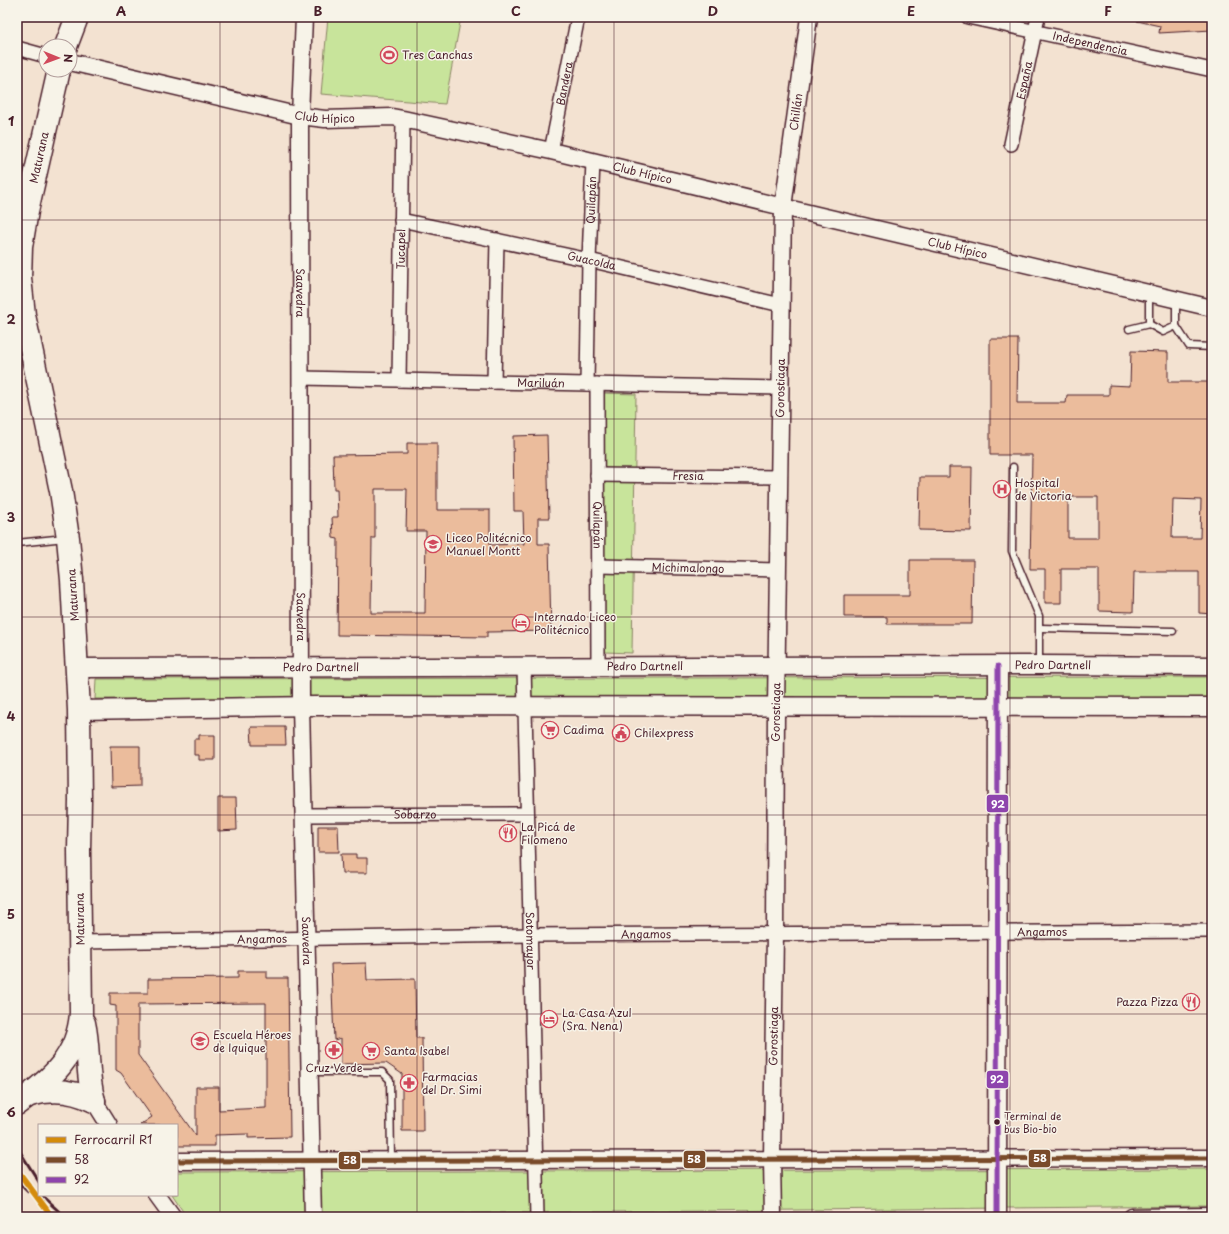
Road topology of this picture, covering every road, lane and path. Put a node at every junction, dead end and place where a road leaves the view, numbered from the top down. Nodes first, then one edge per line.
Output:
1 (77, 17) edge
2 (304, 17) edge
3 (578, 17) edge
4 (809, 17) edge
5 (968, 17) edge
6 (1038, 17) edge
7 (1035, 32) junction
8 (69, 38) edge
9 (17, 48) edge
10 (38, 54) edge
11 (78, 64) edge
12 (1212, 70) edge
13 (57, 78) edge
14 (300, 116) junction
15 (403, 119) junction
16 (1011, 144) dead end
17 (551, 151) junction
18 (593, 161) junction
19 (783, 207) junction
20 (401, 220) junction
21 (497, 240) junction
22 (589, 260) junction
23 (1149, 293) junction
24 (1176, 299) junction
25 (781, 305) junction
26 (1212, 308) edge
27 (1149, 324) junction
28 (1176, 326) junction
29 (1129, 329) dead end
30 (1212, 347) edge
31 (301, 378) junction
32 (399, 380) junction
33 (494, 382) junction
34 (592, 384) junction
35 (780, 388) junction
36 (1012, 467) dead end
37 (597, 475) junction
38 (779, 477) junction
39 (68, 538) junction
40 (17, 543) edge
41 (598, 566) junction
42 (778, 570) junction
43 (1040, 628) junction
44 (1173, 631) dead end
45 (1039, 665) junction
46 (302, 666) junction
47 (524, 666) junction
48 (598, 666) junction
49 (776, 666) junction
50 (998, 666) junction
51 (1212, 666) edge
52 (78, 668) junction
53 (301, 706) junction
54 (525, 706) junction
55 (776, 707) junction
56 (998, 707) junction
57 (1212, 707) edge
58 (79, 710) junction
59 (527, 814) junction
60 (304, 815) junction
61 (1212, 931) edge
62 (997, 933) junction
63 (775, 934) junction
64 (530, 936) junction
65 (306, 939) junction
66 (80, 942) junction
67 (81, 1013) junction
68 (309, 1072) junction
69 (54, 1073) junction
70 (23, 1100) edge
71 (94, 1101) junction
72 (108, 1124) edge
73 (1212, 1158) edge
74 (772, 1159) junction
75 (996, 1159) junction
76 (536, 1160) junction
77 (178, 1161) edge
78 (312, 1161) junction
79 (391, 1161) junction
80 (158, 1196) edge
81 (1212, 1216) edge
82 (173, 1217) edge
83 (313, 1217) edge
84 (537, 1217) edge
85 (773, 1217) edge
86 (997, 1217) edge
87 (1132, 1217) edge

1 - 8 highway
2 - 14 street, Saavedra
3 - 17 street, Bandera
4 - 19 street, Chillán
5 - 7 street, Independencia
6 - 7 street, España
7 - 12 street, Independencia
7 - 16 street, España
9 - 10 street
11 - 14 street, Club Hípico
13 - 39 highway, Maturana
14 - 15 street, Club Hípico
14 - 31 street, Saavedra
15 - 17 street, Club Hípico
15 - 20 street, Tucapel
17 - 18 street, Club Hípico
18 - 19 street, Club Hípico
18 - 22 street, Quilapán
19 - 23 street, Club Hípico
19 - 25 street, Gorostiaga
20 - 21 street, Guacolda
20 - 32 street, Tucapel
21 - 22 street, Guacolda
21 - 33 street
22 - 25 street, Guacolda
22 - 34 street, Quilapán
23 - 24 street, Club Hípico
23 - 27 lane
24 - 26 street, Club Hípico
24 - 28 lane
25 - 35 street, Gorostiaga
27 - 28 lane
27 - 29 lane
28 - 30 lane
31 - 32 street, Mariluán
31 - 46 street, Saavedra
32 - 33 street, Mariluán
33 - 34 street, Mariluán
34 - 35 street, Mariluán
34 - 37 street, Quilapán
35 - 38 street, Gorostiaga
36 - 43 lane
37 - 38 street, Fresia
37 - 41 street, Quilapán
38 - 42 street, Gorostiaga
39 - 40 lane
39 - 52 highway, Maturana
41 - 42 street, Michimalongo
41 - 48 street, Quilapán
42 - 49 street, Gorostiaga
43 - 44 lane
43 - 45 lane
45 - 50 main road, Pedro Dartnell
45 - 51 main road, Pedro Dartnell
46 - 47 main road, Pedro Dartnell
46 - 52 main road, Pedro Dartnell
46 - 53 street, Saavedra
47 - 48 main road, Pedro Dartnell
47 - 54 street, Sotomayor
48 - 49 main road, Pedro Dartnell
49 - 50 main road, Pedro Dartnell
49 - 55 street, Gorostiaga
50 - 56 main road
52 - 58 highway, Maturana
53 - 54 main road
53 - 58 main road
53 - 60 street, Saavedra
54 - 55 main road
54 - 59 street, Sotomayor
55 - 56 main road
55 - 63 street, Gorostiaga
56 - 57 main road
56 - 62 main road
58 - 66 highway, Maturana
59 - 60 street, Sobarzo
59 - 64 street, Sotomayor
60 - 65 street, Saavedra
61 - 62 street, Angamos
62 - 63 street, Angamos
62 - 75 main road
63 - 64 street, Angamos
63 - 74 street, Gorostiaga
64 - 65 street, Angamos
64 - 76 street, Sotomayor
65 - 66 street, Angamos
65 - 68 street, Saavedra
66 - 67 highway, Maturana
67 - 69 highway, Maturana
67 - 71 highway
68 - 78 street, Saavedra
68 - 79 lane
69 - 70 highway, Maturana
69 - 71 highway
70 - 71 highway
71 - 72 street
73 - 75 street
74 - 75 street
74 - 76 street
74 - 85 street, Gorostiaga
75 - 86 main road
76 - 79 street
76 - 84 street, Sotomayor
77 - 78 street
78 - 79 street
78 - 83 street, Saavedra
80 - 82 street
81 - 87 street

